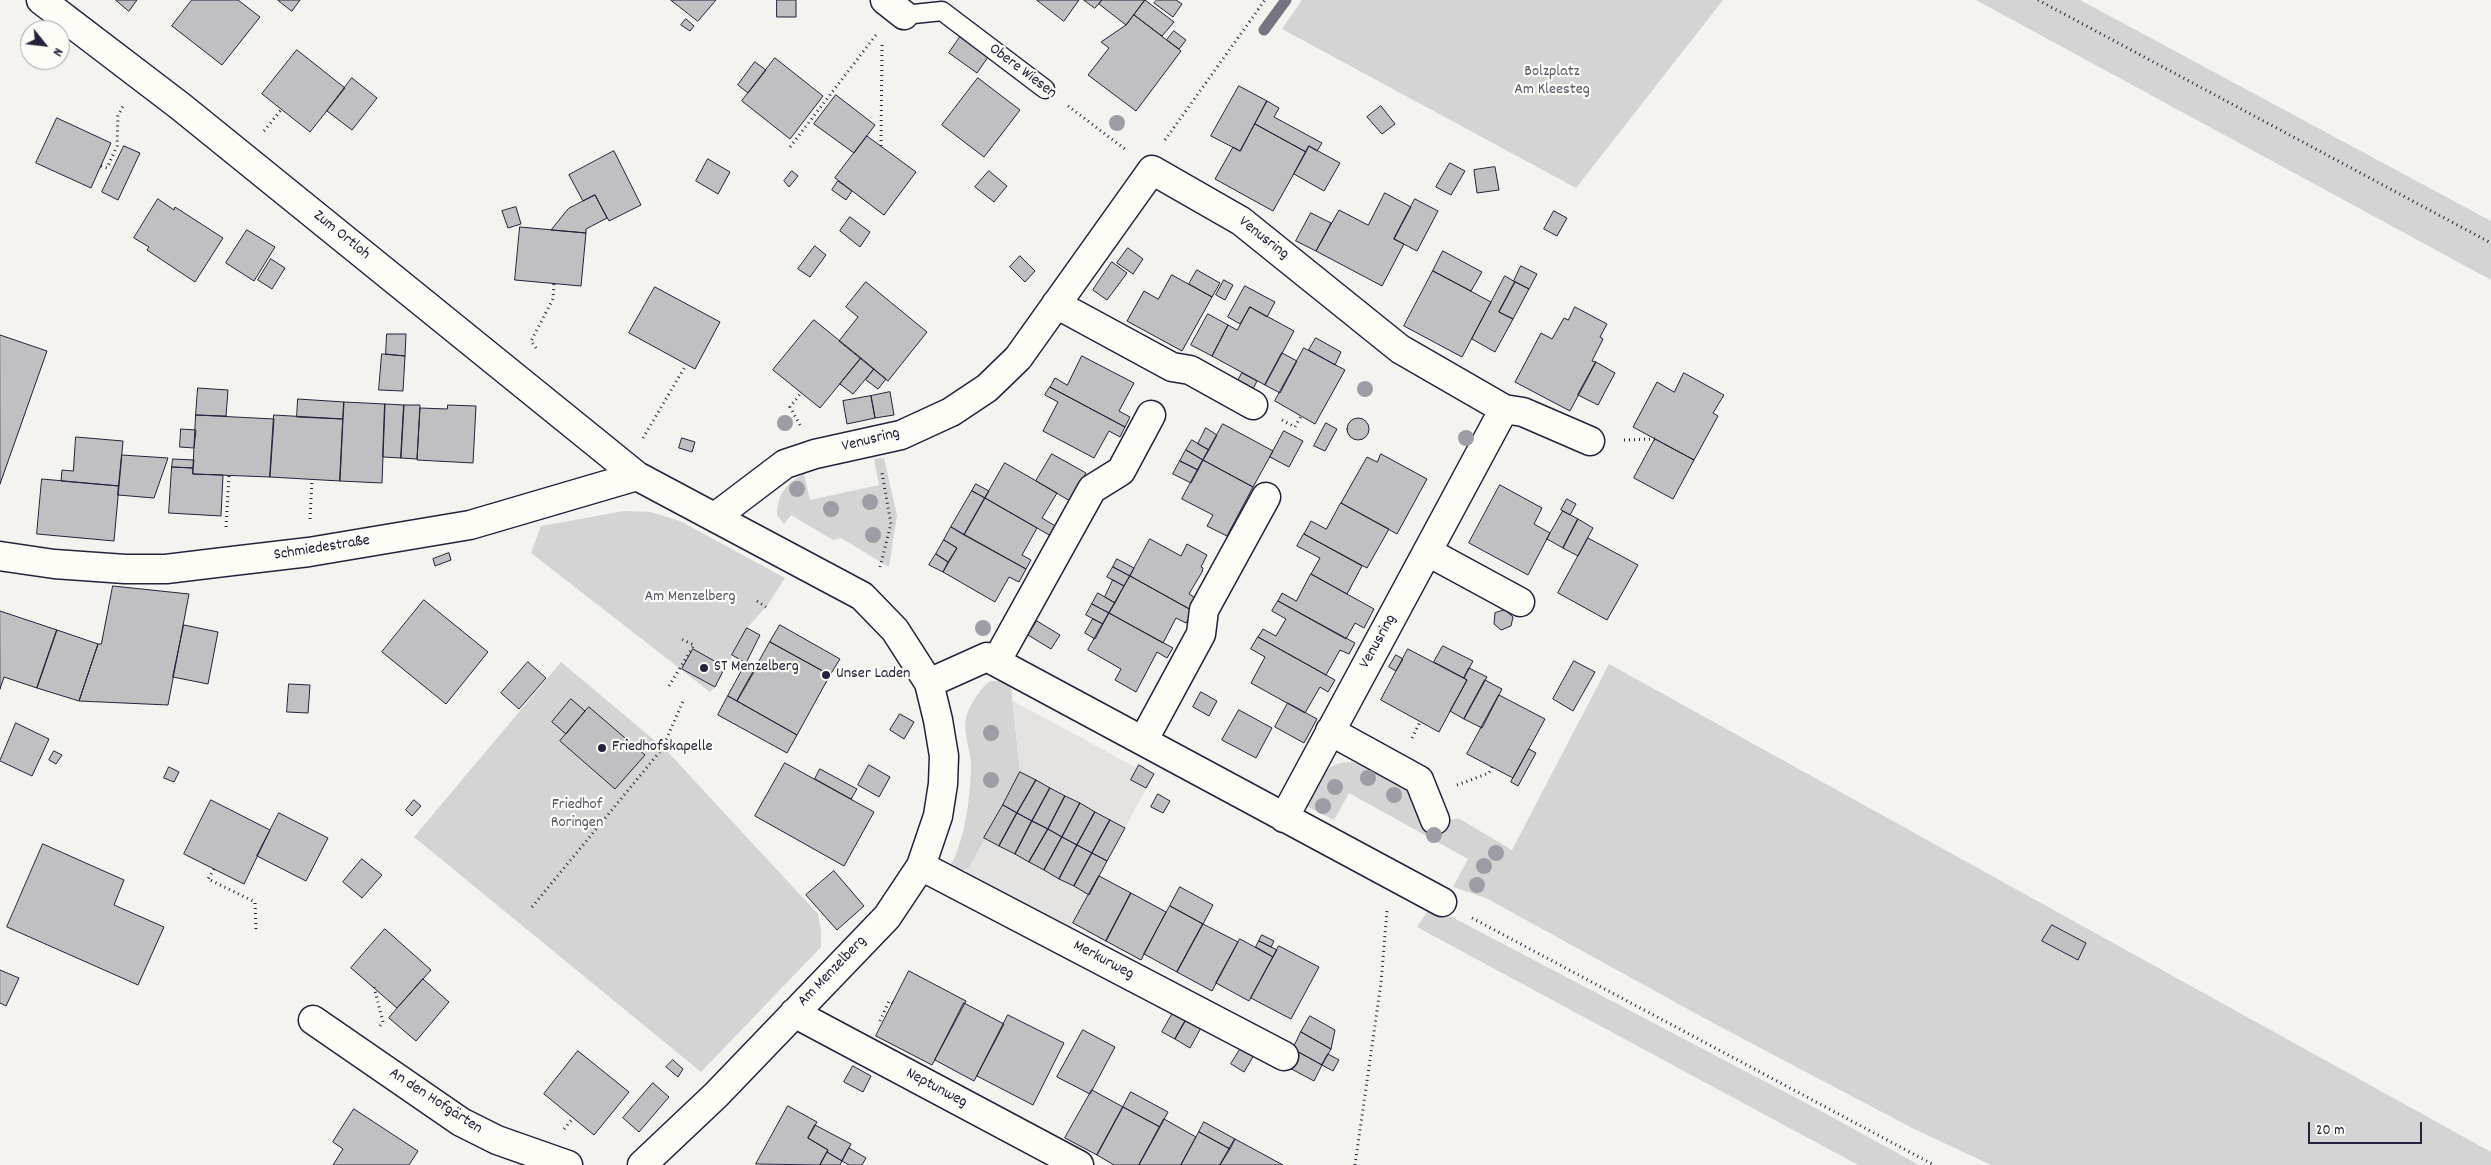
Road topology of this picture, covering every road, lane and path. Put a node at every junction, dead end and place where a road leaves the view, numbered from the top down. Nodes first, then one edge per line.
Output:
1 (41, 0) edge
2 (1264, 0) edge
3 (2038, 0) edge
4 (892, 13) edge
5 (139, 74) junction
6 (1046, 89) joint
7 (1165, 140) dead end
8 (881, 146) dead end
9 (790, 147) dead end
10 (101, 166) dead end
11 (1152, 170) junction
12 (2491, 243) edge
13 (554, 283) dead end
14 (1056, 304) junction
15 (539, 353) dead end
16 (686, 364) dead end
17 (1253, 404) dead end
18 (1504, 409) junction
19 (1151, 415) dead end
20 (876, 441) junction
21 (1590, 441) dead end
22 (632, 471) junction
23 (229, 475) dead end
24 (1266, 497) dead end
25 (715, 517) junction
26 (1428, 552) junction
27 (0, 556) edge
28 (224, 562) junction
29 (862, 596) junction
30 (757, 601) dead end
31 (1520, 602) dead end
32 (766, 607) dead end
33 (681, 639) dead end
34 (996, 662) junction
35 (929, 684) junction
36 (669, 686) dead end
37 (684, 699) dead end
38 (1330, 731) junction
39 (1143, 741) junction
40 (1492, 767) dead end
41 (1430, 808) joint
42 (1284, 818) junction
43 (921, 866) junction
44 (214, 869) dead end
45 (1442, 902) joint
46 (532, 907) dead end
47 (1387, 911) dead end
48 (256, 930) dead end
49 (794, 1013) junction
50 (313, 1020) dead end
51 (1284, 1056) dead end
52 (568, 1165) edge
53 (642, 1165) edge
54 (1079, 1165) edge
55 (1355, 1165) edge
56 (1934, 1165) edge

1 - 5 street, Zum Ortloh
2 - 7 path
3 - 12 path
4 - 6 lane, Obere Wiesen
4 - 8 path
4 - 9 path
5 - 10 path
5 - 22 street, Zum Ortloh
6 - 11 path, Obere Wiesen
11 - 14 street, Venusring
11 - 18 street, Venusring
13 - 15 path
14 - 17 street
14 - 20 street, Venusring
16 - 22 path
18 - 21 street, Venusring
18 - 26 street, Venusring
19 - 34 street
20 - 25 street, Venusring
20 - 29 path
22 - 25 street, Am Menzelberg
22 - 28 street, Schmiedestraße
23 - 28 path
24 - 39 street
25 - 29 street, Am Menzelberg
26 - 31 street
26 - 38 street, Venusring
27 - 28 street, Schmiedestraße
29 - 35 street, Am Menzelberg
30 - 32 path
33 - 36 path
34 - 35 street
34 - 39 street
35 - 43 street, Am Menzelberg
37 - 46 path
38 - 41 street
38 - 42 street, Venusring
39 - 42 street
40 - 41 path
42 - 45 street
43 - 49 street, Am Menzelberg
43 - 51 street, Merkurweg
44 - 48 path
45 - 56 path
47 - 55 path
49 - 53 street, Am Menzelberg
49 - 54 street, Neptunweg
50 - 52 street, An den Hofgärten

